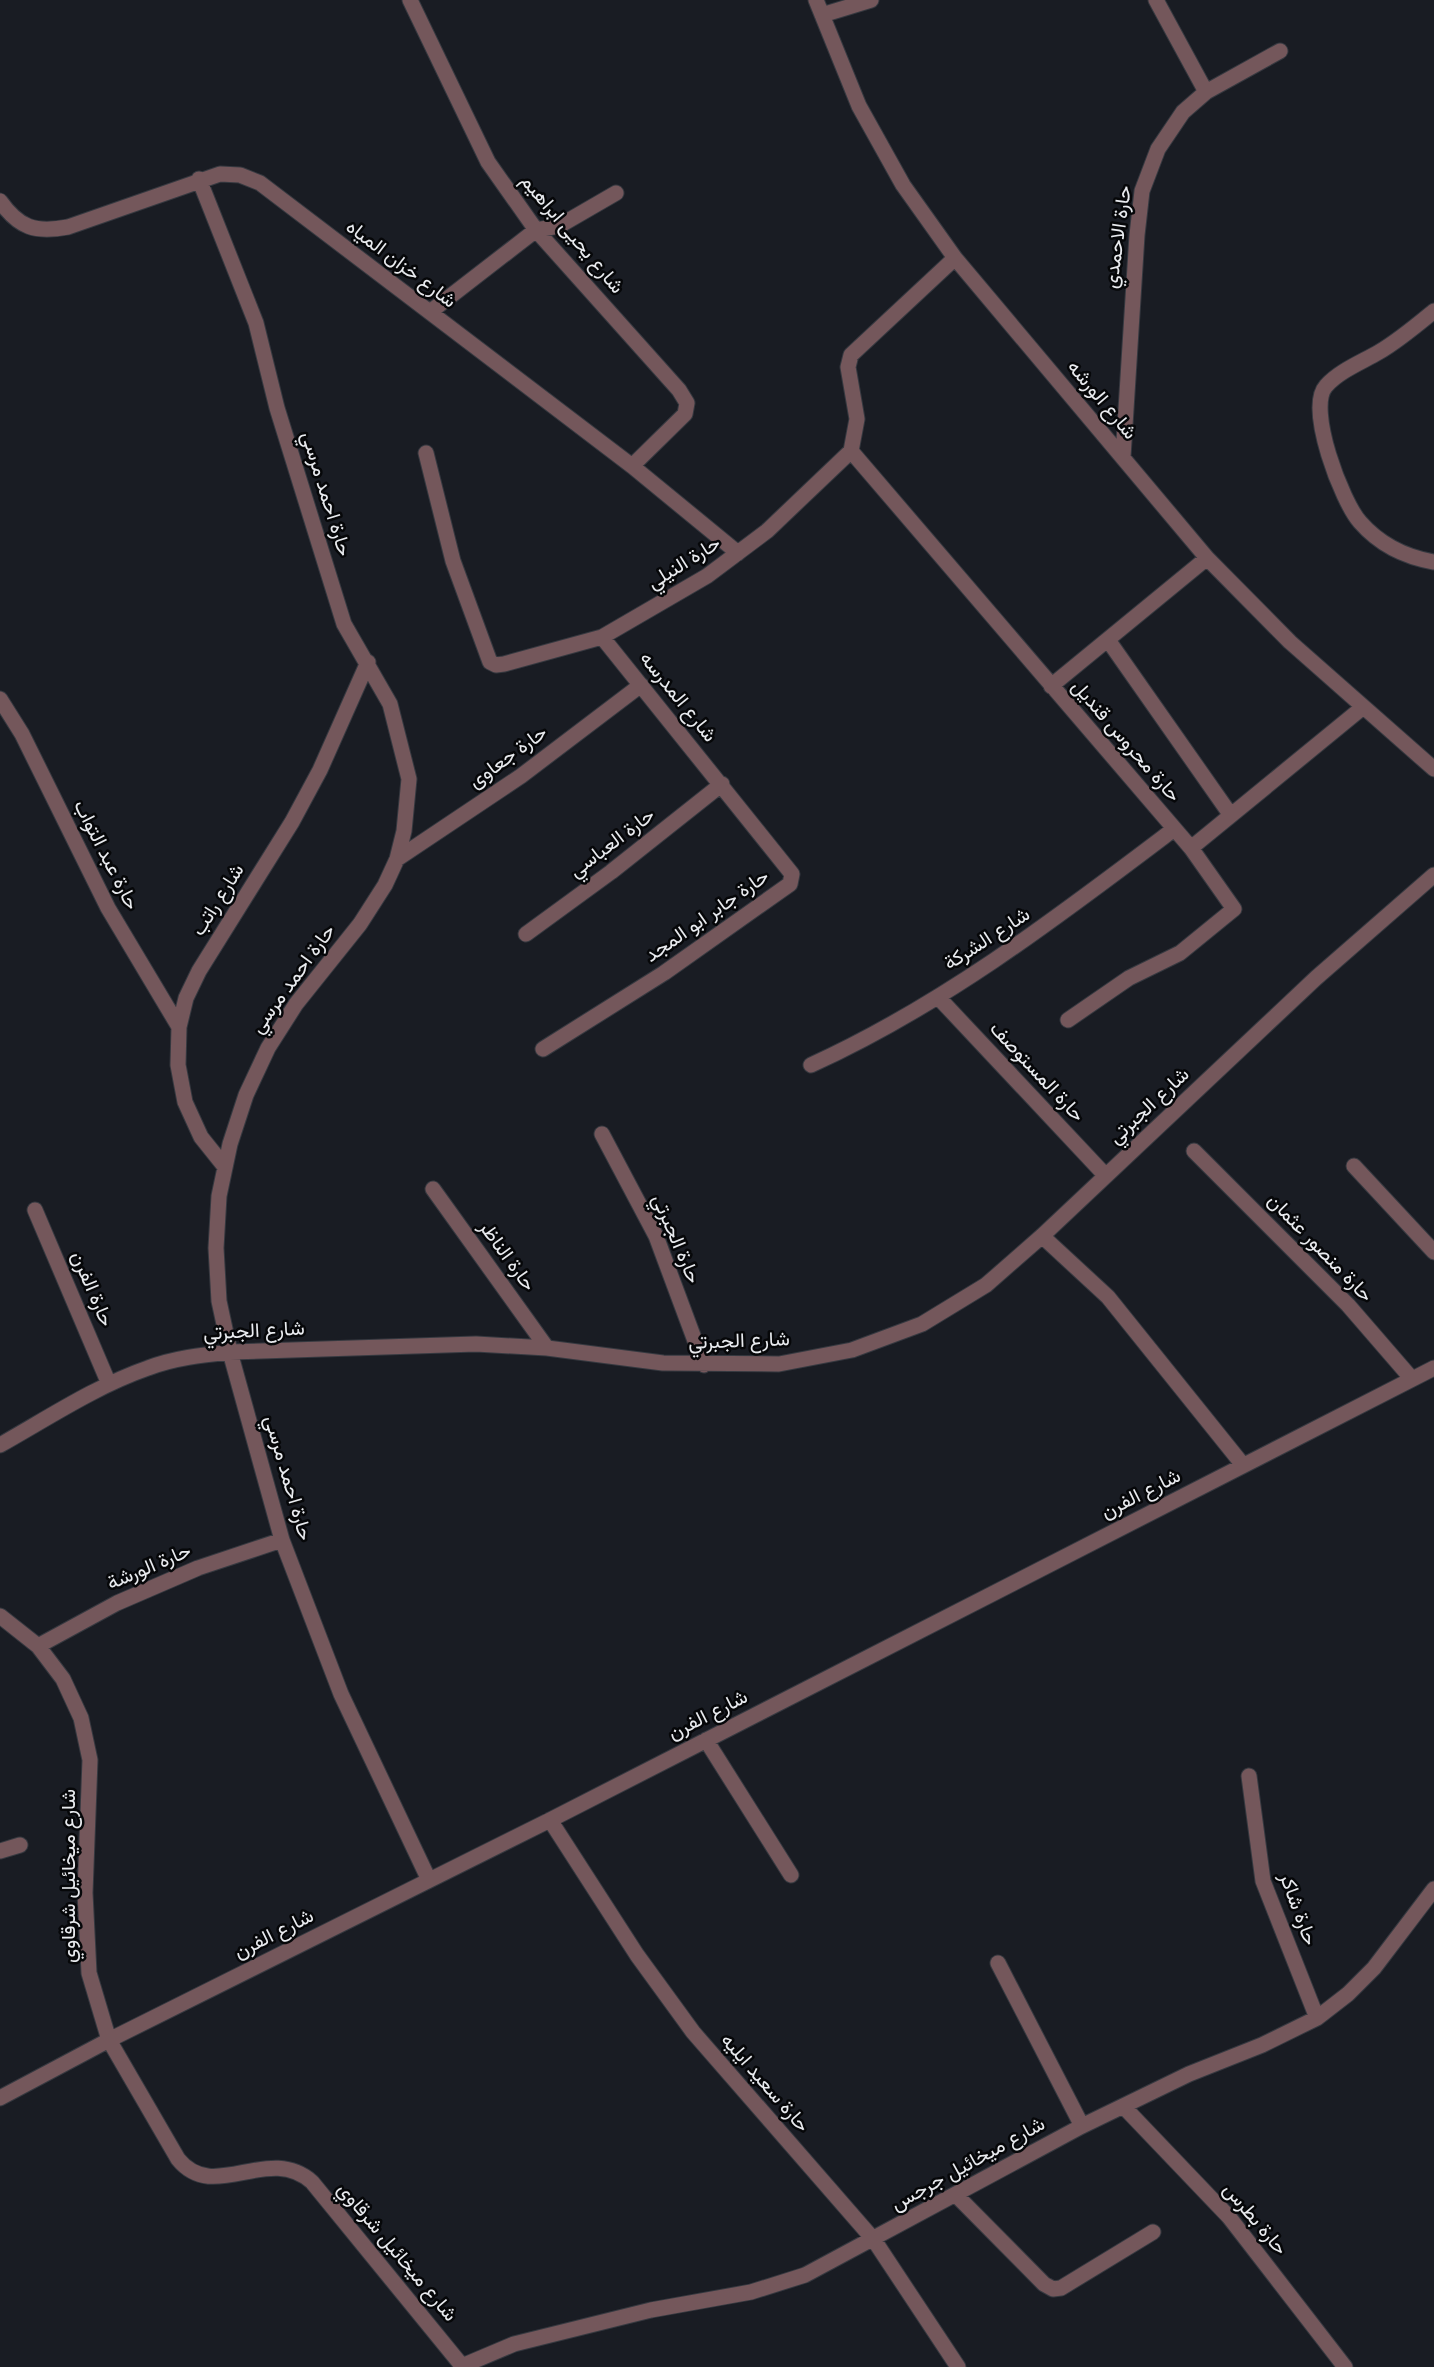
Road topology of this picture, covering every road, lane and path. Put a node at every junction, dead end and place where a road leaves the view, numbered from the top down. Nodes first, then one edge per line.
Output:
1 (410, 0) edge
2 (816, 0) edge
3 (871, 0) edge
4 (1156, 0) edge
5 (822, 15) junction
6 (1280, 51) dead end
7 (1206, 92) junction
8 (199, 179) junction
9 (616, 193) dead end
10 (0, 201) edge
11 (536, 230) junction
12 (955, 258) junction
13 (1434, 311) edge
14 (430, 312) junction
15 (851, 451) junction
16 (426, 453) dead end
17 (1122, 457) junction
18 (632, 466) junction
19 (738, 553) junction
20 (1207, 558) junction
21 (1434, 562) edge
22 (602, 637) junction
23 (1107, 640) junction
24 (368, 662) junction
25 (641, 685) junction
26 (1051, 686) junction
27 (0, 699) edge
28 (1362, 708) junction
29 (1434, 769) edge
30 (722, 784) junction
31 (1230, 814) junction
32 (1174, 829) junction
33 (1191, 848) junction
34 (397, 859) junction
35 (1434, 875) edge
36 (526, 934) dead end
37 (938, 997) junction
38 (1068, 1020) dead end
39 (179, 1027) junction
40 (543, 1049) dead end
41 (811, 1065) dead end
42 (602, 1134) dead end
43 (1194, 1151) dead end
44 (1354, 1166) dead end
45 (225, 1167) junction
46 (1105, 1175) junction
47 (433, 1189) dead end
48 (35, 1210) dead end
49 (1042, 1236) junction
50 (1434, 1252) edge
51 (547, 1348) junction
52 (230, 1352) junction
53 (704, 1365) junction
54 (1434, 1368) edge
55 (1412, 1379) junction
56 (109, 1384) junction
57 (0, 1445) edge
58 (1243, 1465) junction
59 (282, 1540) junction
60 (0, 1616) edge
61 (38, 1646) junction
62 (706, 1740) junction
63 (1248, 1776) dead end
64 (550, 1821) junction
65 (20, 1845) dead end
66 (0, 1851) edge
67 (791, 1875) dead end
68 (429, 1880) junction
69 (1434, 1889) edge
70 (998, 1963) dead end
71 (1317, 2018) junction
72 (109, 2040) junction
73 (0, 2098) edge
74 (1123, 2106) junction
75 (1082, 2126) junction
76 (957, 2196) junction
77 (1153, 2232) dead end
78 (874, 2240) junction
79 (463, 2366) edge
80 (958, 2367) edge
81 (1345, 2367) edge

1 - 11 street, شارع يحيى ابراهيم
2 - 5 street, شارع الورشه
3 - 5 street
4 - 7 street
5 - 12 street, شارع الورشه
6 - 7 street, حارة الاحمدي
7 - 17 street, حارة الاحمدي
8 - 10 street, شارع خزان المياه
8 - 14 street, شارع خزان المياه
8 - 24 street, حارة احمد مرسي
9 - 11 street
11 - 14 street
11 - 18 street, شارع يحيى ابراهيم
12 - 15 street
12 - 17 street, شارع الورشه
13 - 21 street
14 - 18 street, شارع خزان المياه
15 - 19 street, حارة النيلي
15 - 26 street, حارة محروس قنديل
16 - 22 street, حارة النيلي
17 - 20 street, شارع الورشه
18 - 19 street, شارع خزان المياه
19 - 22 street, حارة النيلي
20 - 23 street
20 - 28 street, شارع الورشه
22 - 25 street, شارع المدرسه
23 - 26 street
23 - 31 street
24 - 34 street, حارة احمد مرسي
24 - 39 street, شارع راتب
25 - 30 street, شارع المدرسه
25 - 34 street, حارة جعاوى
26 - 32 street, حارة محروس قنديل
27 - 39 street, حارة عبد التواب
28 - 29 street, شارع الورشه
28 - 31 street
30 - 36 street, حارة العباسي
30 - 40 street, حارة جابر ابو المجد
31 - 33 street
32 - 33 street, حارة محروس قنديل
32 - 37 street, شارع الشركة
33 - 38 street, حارة محروس قنديل
34 - 45 street, حارة احمد مرسي
35 - 46 street, شارع الجبرتي
37 - 41 street, شارع الشركة
37 - 46 street, حارة المستوصف
39 - 45 street, شارع راتب
42 - 53 street, حارة الجبرتي
43 - 55 street, حارة منصور عثمان
44 - 50 street
45 - 52 street, حارة احمد مرسي
46 - 49 street, شارع الجبرتي
47 - 51 street, حارة الناظر
48 - 56 street, حارة الفرن
49 - 53 street, شارع الجبرتي
49 - 58 street
51 - 52 street, شارع الجبرتي
51 - 53 street, شارع الجبرتي
52 - 56 street, شارع الجبرتي
52 - 59 street, حارة احمد مرسي
54 - 55 street, شارع الفرن
55 - 58 street, شارع الفرن
56 - 57 street, شارع الجبرتي
58 - 62 street, شارع الفرن
59 - 61 street, حارة الورشة
59 - 68 street, حارة احمد مرسي
60 - 61 street, شارع ميخائيل شرقاوي
61 - 72 street, شارع ميخائيل شرقاوي
62 - 64 street, شارع الفرن
62 - 67 street
63 - 71 street, حارة شاكر
64 - 68 street, شارع الفرن
64 - 78 street, حارة سعيد ايليه
65 - 66 street
68 - 72 street, شارع الفرن
69 - 71 street, شارع ميخائيل جرجس
70 - 75 street
71 - 74 street, شارع ميخائيل جرجس
72 - 73 street, شارع الفرن
72 - 79 street, شارع ميخائيل شرقاوي
74 - 75 street, شارع ميخائيل جرجس
74 - 81 street, حارة بطرس
75 - 76 street, شارع ميخائيل جرجس
76 - 77 street
76 - 78 street, شارع ميخائيل جرجس
78 - 79 street, شارع ميخائيل جرجس
78 - 80 street, حارة سعيد ايليه

